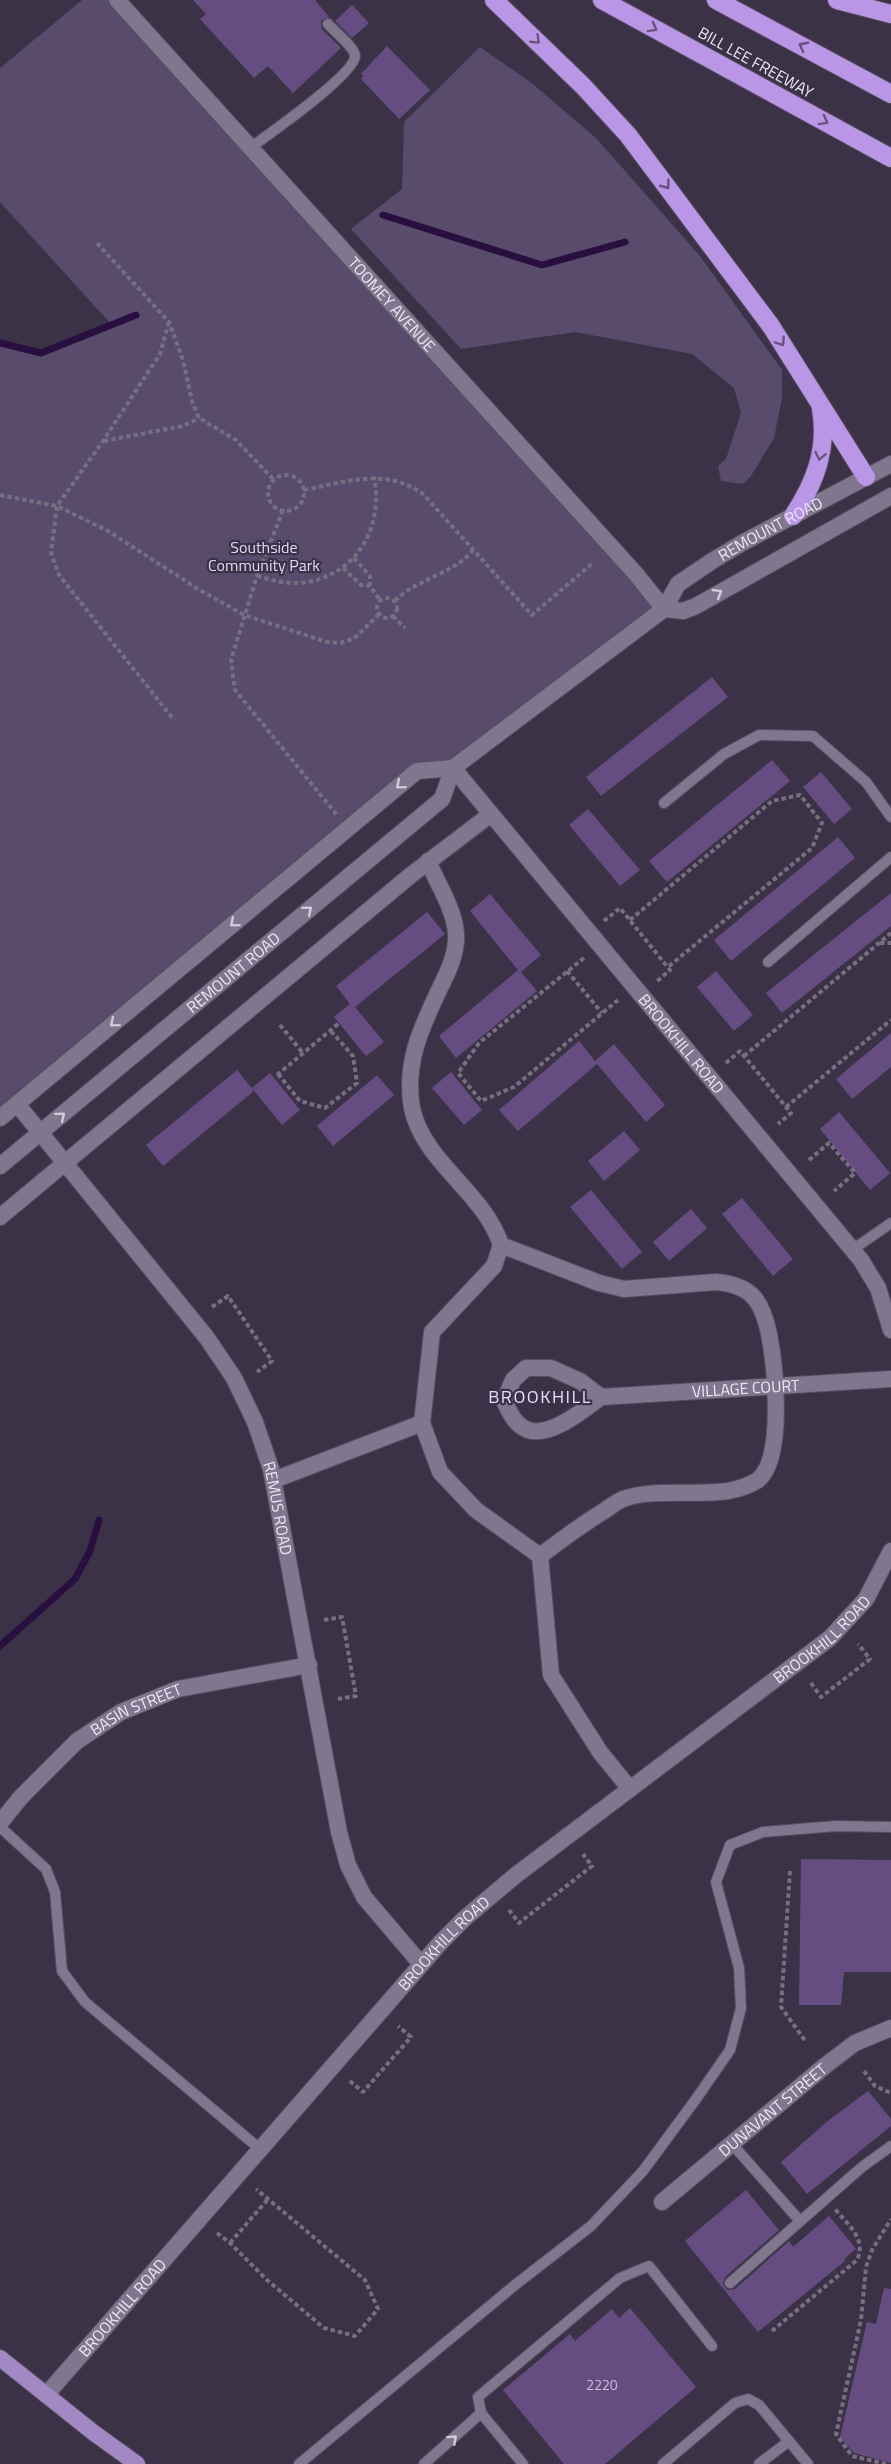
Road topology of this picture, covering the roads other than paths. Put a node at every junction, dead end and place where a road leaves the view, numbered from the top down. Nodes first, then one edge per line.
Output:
1 (117, 0) edge
2 (494, 0) edge
3 (602, 0) edge
4 (717, 0) edge
5 (837, 0) edge
6 (891, 14) edge
7 (328, 24) dead end
8 (891, 94) edge
9 (250, 148) junction
10 (891, 158) edge
11 (818, 399) junction
12 (891, 464) edge
13 (867, 477) junction
14 (888, 502) edge
15 (793, 516) junction
16 (664, 609) junction
17 (453, 768) junction
18 (664, 803) dead end
19 (491, 814) junction
20 (891, 817) edge
21 (891, 857) edge
22 (428, 861) junction
23 (768, 962) dead end
24 (17, 1104) junction
25 (0, 1119) edge
26 (41, 1132) junction
27 (65, 1163) junction
28 (0, 1166) edge
29 (0, 1217) edge
30 (891, 1223) edge
31 (501, 1245) junction
32 (852, 1250) junction
33 (891, 1330) edge
34 (891, 1379) edge
35 (776, 1385) junction
36 (601, 1397) junction
37 (422, 1424) junction
38 (274, 1480) junction
39 (891, 1551) edge
40 (540, 1556) junction
41 (309, 1665) junction
42 (630, 1789) junction
43 (0, 1825) edge
44 (891, 1827) edge
45 (421, 1964) junction
46 (891, 2028) edge
47 (732, 2144) junction
48 (891, 2146) edge
49 (260, 2150) junction
50 (662, 2202) dead end
51 (800, 2221) junction
52 (730, 2283) dead end
53 (712, 2346) dead end
54 (0, 2358) edge
55 (46, 2395) junction
56 (481, 2414) junction
57 (789, 2441) junction
58 (137, 2464) edge
59 (299, 2464) edge
60 (424, 2464) edge
61 (523, 2464) edge
62 (663, 2464) edge
63 (759, 2464) edge
64 (808, 2464) edge

1 - 9 street, TOOMEY AVENUE
2 -> 11 highway
3 -> 10 highway, BILL LEE FREEWAY
8 -> 4 highway
5 - 6 highway
7 - 9 lane
9 - 16 street, TOOMEY AVENUE
11 - 13 highway
11 -> 15 highway
12 - 13 street, REMOUNT ROAD
13 - 14 street
13 - 15 street, REMOUNT ROAD
16 -> 14 street, REMOUNT ROAD
15 - 16 street, REMOUNT ROAD
16 - 17 street, REMOUNT ROAD
17 - 19 street, BROOKHILL ROAD
17 -> 24 street
26 -> 17 street, REMOUNT ROAD
18 - 20 lane
19 - 22 street
19 - 32 street, BROOKHILL ROAD
21 - 23 lane
22 - 27 street
22 - 31 street
24 - 25 street
24 - 26 street, REMUS ROAD
26 - 27 street, REMUS ROAD
26 - 28 street, REMOUNT ROAD
27 - 29 street
27 - 38 street, REMUS ROAD
30 - 32 lane
31 - 35 street
31 - 37 street
32 - 33 street, BROOKHILL ROAD
34 - 35 street, VILLAGE COURT
35 - 36 street, VILLAGE COURT
35 - 40 street
36 - 36 street
37 - 38 street
37 - 40 street
38 - 41 street, REMUS ROAD
39 - 42 street, BROOKHILL ROAD
40 - 42 street
41 - 43 street, BASIN STREET
41 - 45 street, REMUS ROAD
42 - 45 street, BROOKHILL ROAD
43 - 49 lane
44 - 59 lane
45 - 49 street, BROOKHILL ROAD
46 - 47 street, DUNAVANT STREET
47 - 50 street, DUNAVANT STREET
47 - 51 lane
48 - 51 lane
49 - 55 street, BROOKHILL ROAD
51 - 52 lane
53 - 56 lane
54 - 55 main road
55 - 58 main road
60 -> 56 lane
56 - 61 lane
57 - 62 lane
57 - 63 lane
57 - 64 lane

